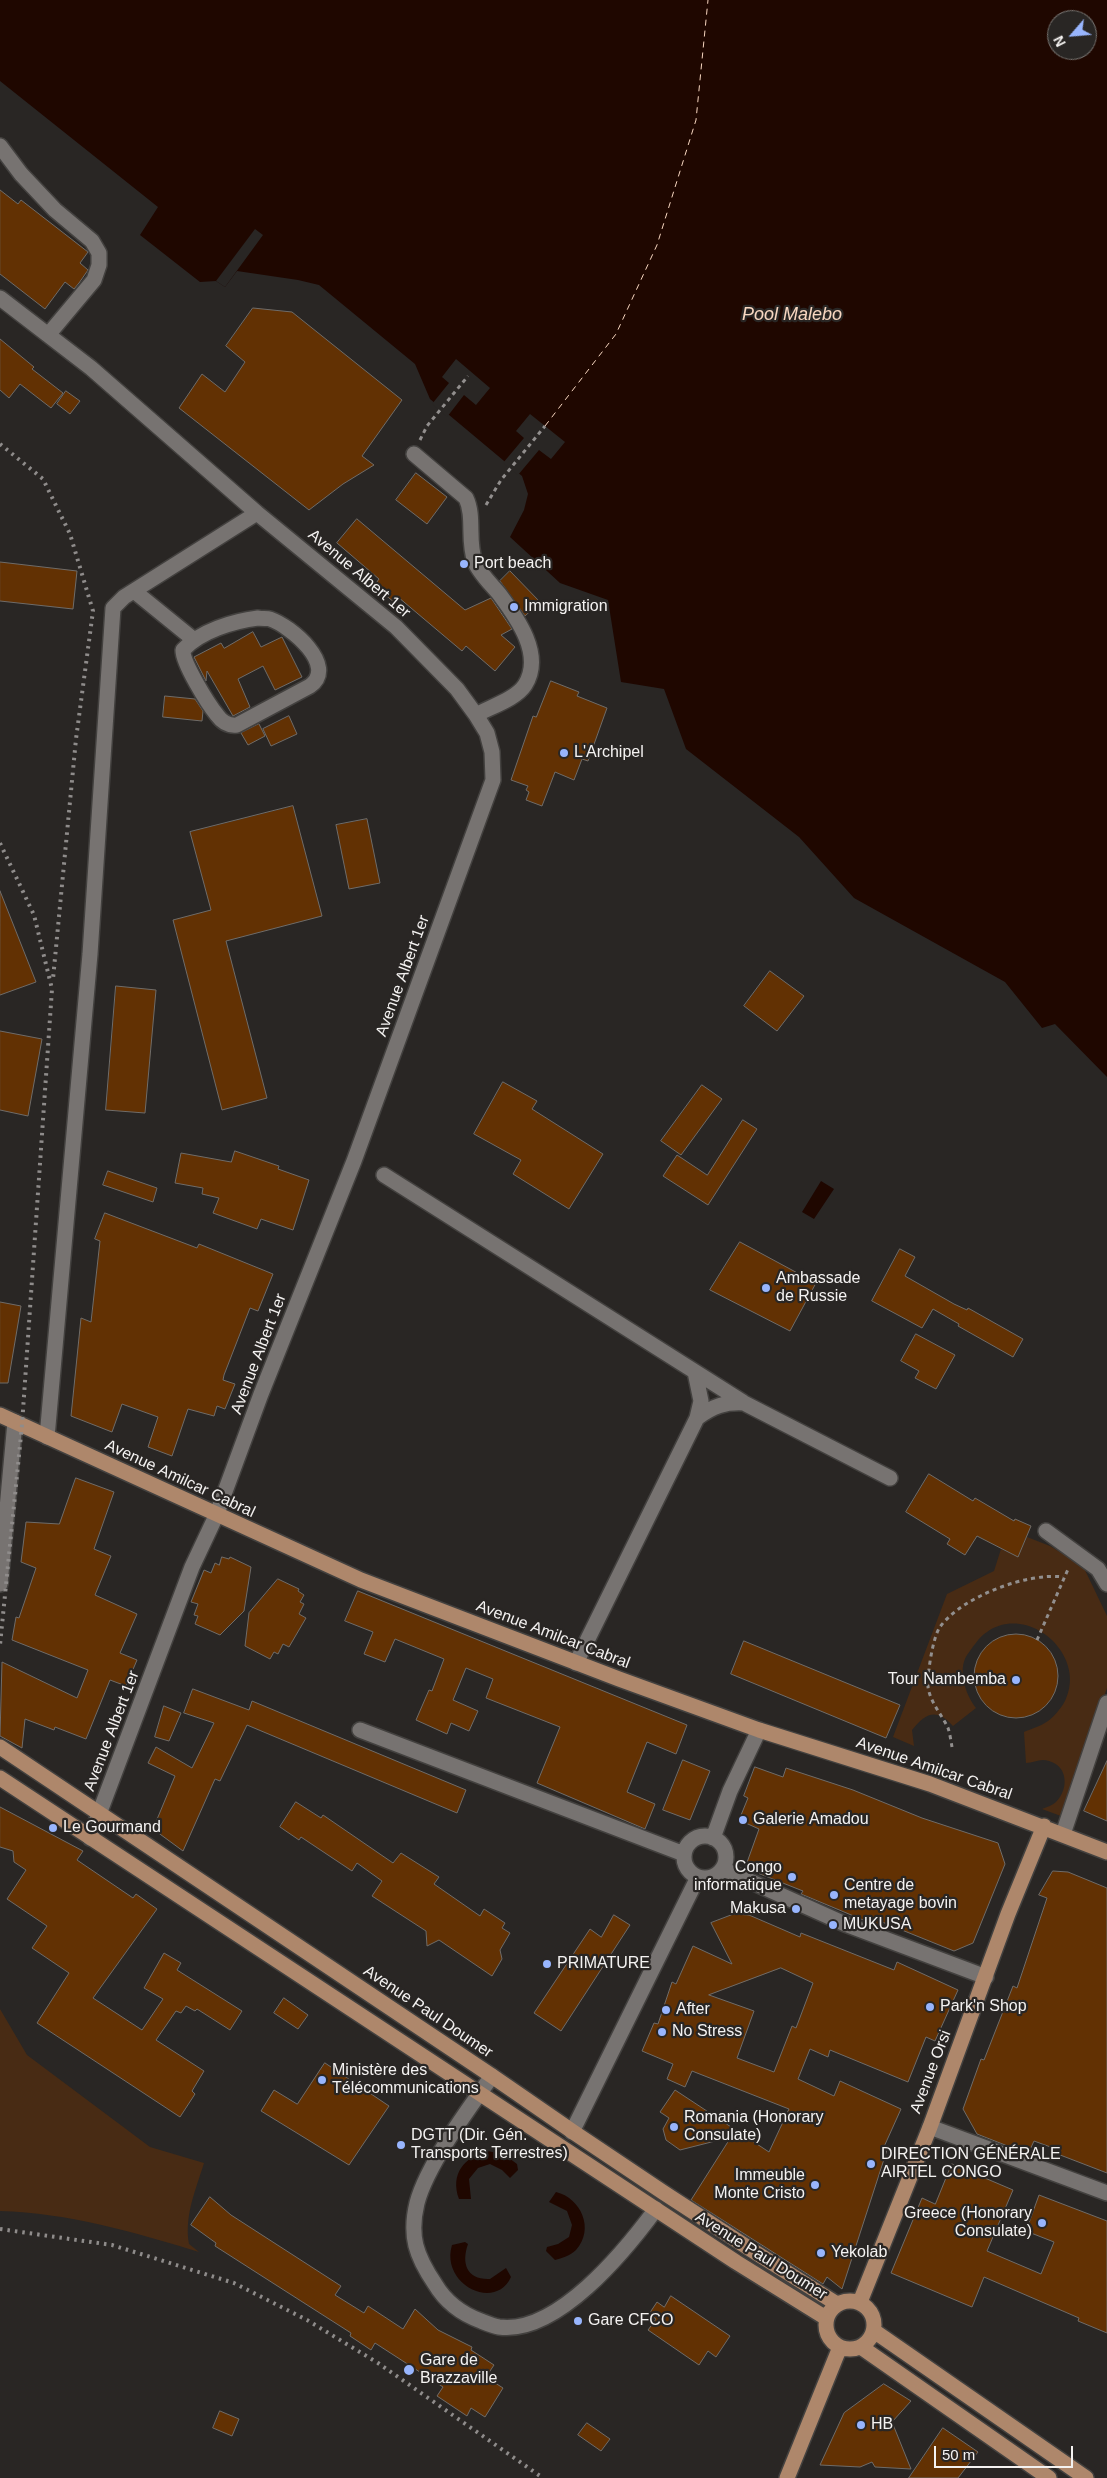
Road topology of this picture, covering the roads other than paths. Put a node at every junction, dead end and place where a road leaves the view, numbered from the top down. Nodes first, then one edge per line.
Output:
1 (0, 146) edge
2 (0, 298) edge
3 (48, 335) junction
4 (414, 454) road end
5 (257, 513) junction
6 (134, 591) junction
7 (193, 639) junction
8 (476, 715) junction
9 (384, 1175) dead end
10 (695, 1372) junction
11 (744, 1403) junction
12 (0, 1416) edge
13 (697, 1418) junction
14 (15, 1422) junction
15 (47, 1437) junction
16 (890, 1478) dead end
17 (216, 1516) junction
18 (1046, 1531) dead end
19 (0, 1584) edge
20 (1107, 1584) edge
21 (576, 1663) junction
22 (1107, 1702) edge
23 (360, 1730) dead end
24 (759, 1730) junction
25 (0, 1747) edge
26 (0, 1778) edge
27 (100, 1812) junction
28 (1044, 1826) junction
29 (1063, 1834) junction
30 (90, 1838) junction
31 (713, 1838) junction
32 (1107, 1852) edge
33 (684, 1854) junction
34 (723, 1869) junction
35 (698, 1877) junction
36 (986, 1977) junction
37 (384, 2003) junction
38 (371, 2022) junction
39 (492, 2076) junction
40 (479, 2094) junction
41 (930, 2127) junction
42 (572, 2132) junction
43 (1107, 2193) edge
44 (656, 2209) junction
45 (860, 2302) junction
46 (837, 2304) junction
47 (826, 2318) junction
48 (874, 2331) junction
49 (840, 2347) junction
50 (861, 2347) junction
51 (787, 2478) edge
52 (1049, 2478) edge
53 (1086, 2478) edge

1 - 3 street
2 - 3 street, Avenue Albert 1er
3 - 5 street, Avenue Albert 1er
4 - 8 street
5 - 6 street
5 - 8 street, Avenue Albert 1er
6 - 7 street
6 - 15 street
7 - 7 street
8 - 17 street, Avenue Albert 1er
9 - 10 street
10 - 11 street
10 - 13 street
11 - 13 street
11 - 16 street
12 - 14 main road, Avenue Amilcar Cabral
13 - 21 street
14 - 15 main road, Avenue Amilcar Cabral
14 - 19 street
15 - 17 main road, Avenue Amilcar Cabral
17 - 21 main road, Avenue Amilcar Cabral
17 - 27 street, Avenue Albert 1er
18 - 20 street
21 - 24 main road, Avenue Amilcar Cabral
22 - 29 street
23 - 33 street
24 - 28 main road, Avenue Amilcar Cabral
24 - 31 street
25 - 27 main road, Avenue Paul Doumer
26 - 30 main road, Avenue Paul Doumer
27 - 30 street, Avenue Albert 1er
27 - 37 main road, Avenue Paul Doumer
28 - 29 main road, Avenue Amilcar Cabral
28 - 36 main road, Avenue Orsi
29 - 32 main road, Avenue Amilcar Cabral
30 - 38 main road, Avenue Paul Doumer
31 - 33 street
31 - 34 street
33 - 35 street
34 - 35 street
34 - 36 street
35 - 42 street
36 - 41 main road, Avenue Orsi
37 - 38 main road
37 - 39 main road, Avenue Paul Doumer
38 - 40 main road, Avenue Paul Doumer
39 - 40 street
39 - 42 main road, Avenue Paul Doumer
40 - 44 main road, Avenue Paul Doumer
40 - 44 street
41 - 43 street
41 - 45 main road, Avenue Orsi
42 - 46 main road, Avenue Paul Doumer
44 - 47 main road, Avenue Paul Doumer
45 - 46 main road
45 - 48 main road
46 - 47 main road
47 - 49 main road
48 - 50 main road
48 - 53 main road
49 - 50 main road
49 - 51 main road
50 - 52 main road

